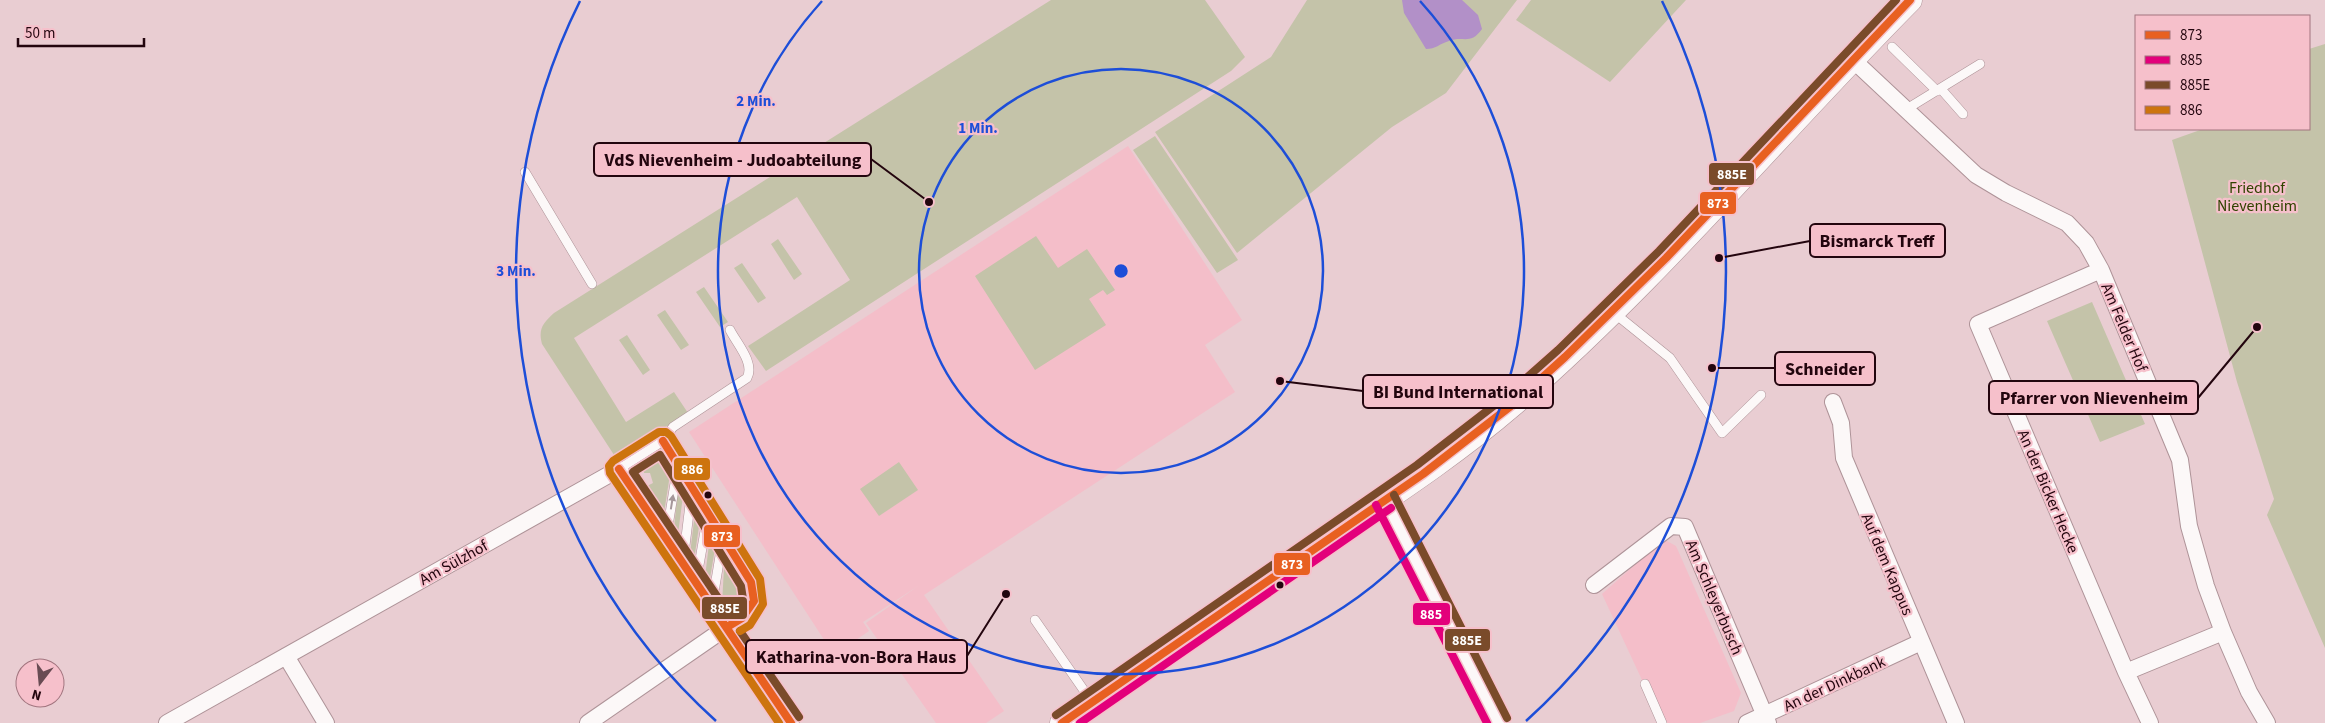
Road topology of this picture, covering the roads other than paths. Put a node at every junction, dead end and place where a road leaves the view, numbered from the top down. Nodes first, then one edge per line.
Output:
1 (1910, 0) edge
2 (1892, 47) dead end
3 (1852, 59) junction
4 (1980, 64) dead end
5 (1939, 90) junction
6 (1905, 110) junction
7 (1963, 114) dead end
8 (525, 172) dead end
9 (2101, 270) junction
10 (592, 284) dead end
11 (1613, 311) junction
12 (730, 330) dead end
13 (1761, 395) dead end
14 (1833, 402) dead end
15 (662, 441) junction
16 (678, 466) junction
17 (619, 469) junction
18 (692, 488) junction
19 (1385, 500) junction
20 (708, 514) junction
21 (666, 538) junction
22 (723, 538) junction
23 (683, 562) junction
24 (696, 582) junction
25 (1594, 585) dead end
26 (712, 604) junction
27 (1035, 620) dead end
28 (727, 627) junction
29 (2223, 632) junction
30 (1921, 642) junction
31 (286, 656) junction
32 (2126, 672) junction
33 (1645, 684) dead end
34 (1092, 702) junction
35 (1766, 719) edge
36 (167, 723) edge
37 (326, 723) edge
38 (588, 723) edge
39 (791, 723) edge
40 (1062, 723) edge
41 (1498, 723) edge
42 (1662, 723) edge
43 (1747, 723) edge
44 (1956, 723) edge
45 (2150, 723) edge
46 (2267, 723) edge

1 - 3 street
2 - 5 lane
3 - 6 street, Am Felder Hof
3 - 11 street
4 - 5 lane
5 - 6 lane
5 - 7 lane
6 - 9 street, Am Felder Hof
8 - 10 lane
9 - 29 street, Am Felder Hof
9 - 32 street, An der Bicker Hecke
11 - 13 lane
11 - 19 street
12 - 15 lane
14 - 30 street, Auf dem Kappus
15 - 16 lane
15 - 17 lane
16 - 18 lane
21 -> 16 lane
17 - 21 street
17 - 31 street, Am Sülzhof
18 - 20 lane
18 - 23 lane
19 - 34 street
19 - 41 street
20 - 22 lane
20 - 24 lane
21 - 23 street
22 - 26 lane
22 - 28 lane
23 - 24 street
24 - 26 street
25 - 35 street, Am Schleyerbusch
26 - 28 street
27 - 34 lane
28 - 38 street
28 - 39 street
29 - 32 street
29 - 46 street, Am Felder Hof
30 - 35 street, An der Dinkbank
30 - 44 street, Auf dem Kappus
31 - 36 street, Am Sülzhof
31 - 37 street
32 - 45 street, An der Bicker Hecke
33 - 42 lane
34 - 40 street
35 - 43 street, An der Dinkbank

